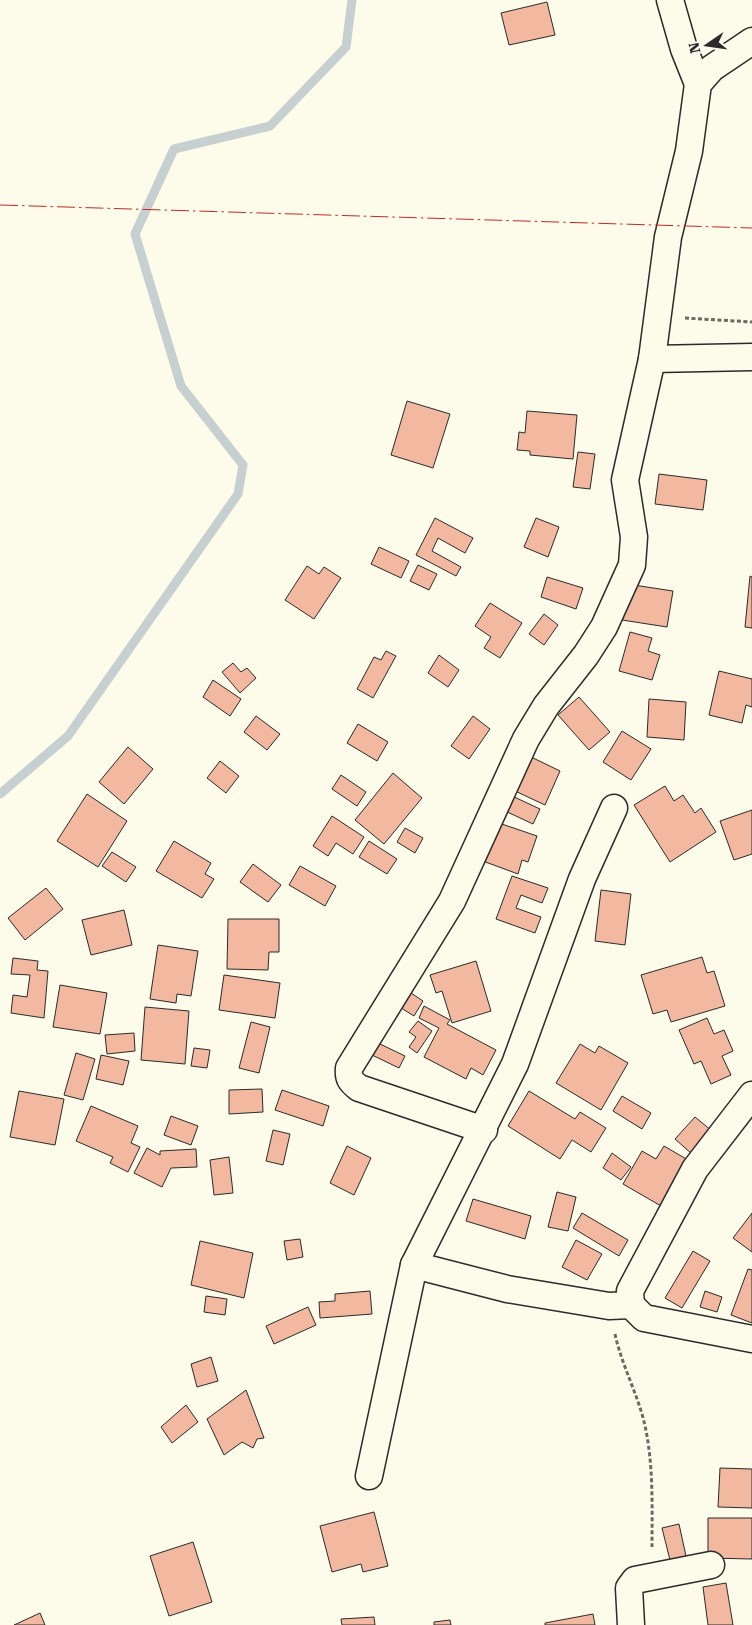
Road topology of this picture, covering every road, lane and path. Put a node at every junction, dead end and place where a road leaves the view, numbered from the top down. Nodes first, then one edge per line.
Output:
1 (670, 0) edge
2 (752, 41) edge
3 (698, 84) junction
4 (659, 316) junction
5 (752, 322) edge
6 (752, 356) edge
7 (652, 359) junction
8 (614, 808) dead end
9 (752, 1095) edge
10 (484, 1130) junction
11 (414, 1265) junction
12 (620, 1306) junction
13 (752, 1339) edge
14 (369, 1476) dead end
15 (711, 1565) dead end
16 (652, 1575) junction
17 (631, 1625) edge

1 - 3 street
2 - 3 street
3 - 4 street
4 - 5 path
4 - 7 street
6 - 7 street
7 - 10 street
8 - 10 street
9 - 12 street
10 - 11 street
11 - 12 street
11 - 14 street
12 - 13 street
12 - 16 path
15 - 16 street
16 - 17 street

